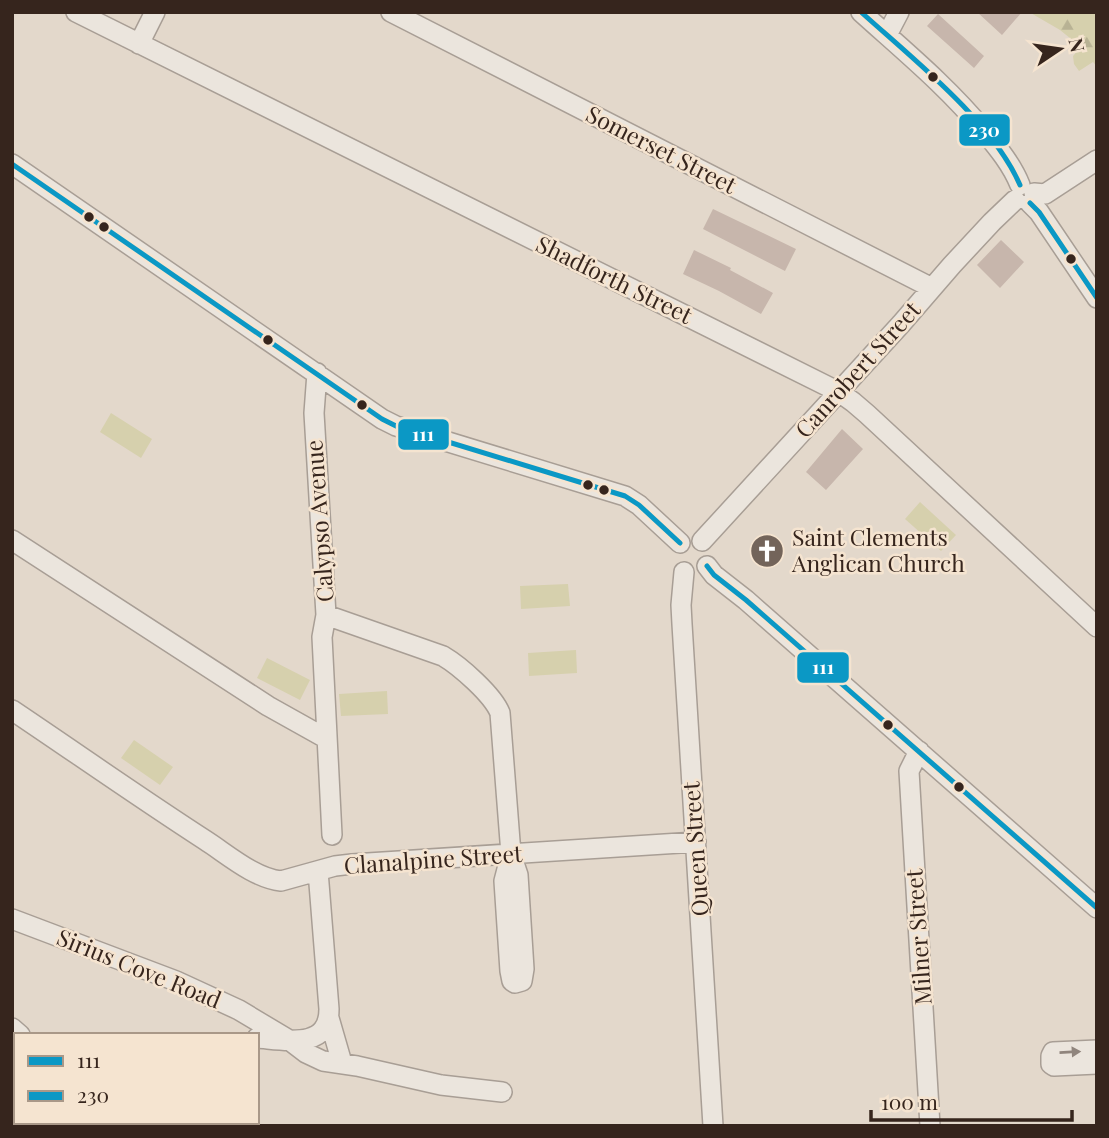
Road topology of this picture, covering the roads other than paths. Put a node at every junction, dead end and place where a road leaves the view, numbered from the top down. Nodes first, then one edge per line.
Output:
1 (76, 12) edge
2 (155, 12) edge
3 (391, 12) edge
4 (861, 12) edge
5 (899, 12) edge
6 (887, 35) junction
7 (139, 44) junction
8 (1097, 160) edge
9 (12, 163) edge
10 (1025, 195) junction
11 (932, 288) junction
12 (1097, 298) edge
13 (317, 373) junction
14 (839, 392) junction
15 (12, 540) edge
16 (702, 541) junction
17 (680, 543) junction
18 (707, 566) junction
19 (684, 572) junction
20 (326, 615) junction
21 (1097, 627) edge
22 (12, 710) edge
23 (327, 739) junction
24 (919, 751) junction
25 (332, 835) dead end
26 (696, 842) junction
27 (510, 854) junction
28 (318, 871) junction
29 (1097, 908) edge
30 (12, 919) edge
31 (329, 1018) junction
32 (259, 1038) edge
33 (289, 1040) junction
34 (1097, 1050) edge
35 (342, 1063) junction
36 (1097, 1064) edge
37 (502, 1092) dead end
38 (12, 1093) edge
39 (14, 1126) edge
40 (713, 1126) edge
41 (930, 1126) edge

1 - 7 street, Shadforth Street
2 - 7 street
3 - 11 street, Somerset Street
4 - 6 street
5 - 6 street
6 - 10 street
7 - 14 street, Shadforth Street
8 - 10 street
9 - 13 street
10 - 11 street, Canrobert Street
10 - 12 street
11 - 14 street, Canrobert Street
13 - 17 street
13 - 20 street, Calypso Avenue
14 - 16 street, Canrobert Street
14 - 21 street, Shadforth Street
15 - 23 street
16 - 17 street
16 - 18 street
17 - 19 street
18 - 19 street
18 - 24 street
19 - 26 street, Queen Street
20 - 23 street
20 - 27 street, Calypso Avenue
22 - 28 street, Clanalpine Street
23 - 25 street
24 - 29 street
24 - 41 street, Milner Street
26 - 27 street, Clanalpine Street
26 - 40 street, Queen Street
27 - 27 street, Calypso Avenue
27 - 28 street, Clanalpine Street
28 - 31 street
30 - 33 street, Sirius Cove Road
31 - 33 street
31 - 35 street
32 - 33 street
33 - 35 street, Sirius Cove Road
36 -> 34 street
35 - 37 street, Sirius Cove Road
38 - 39 street

